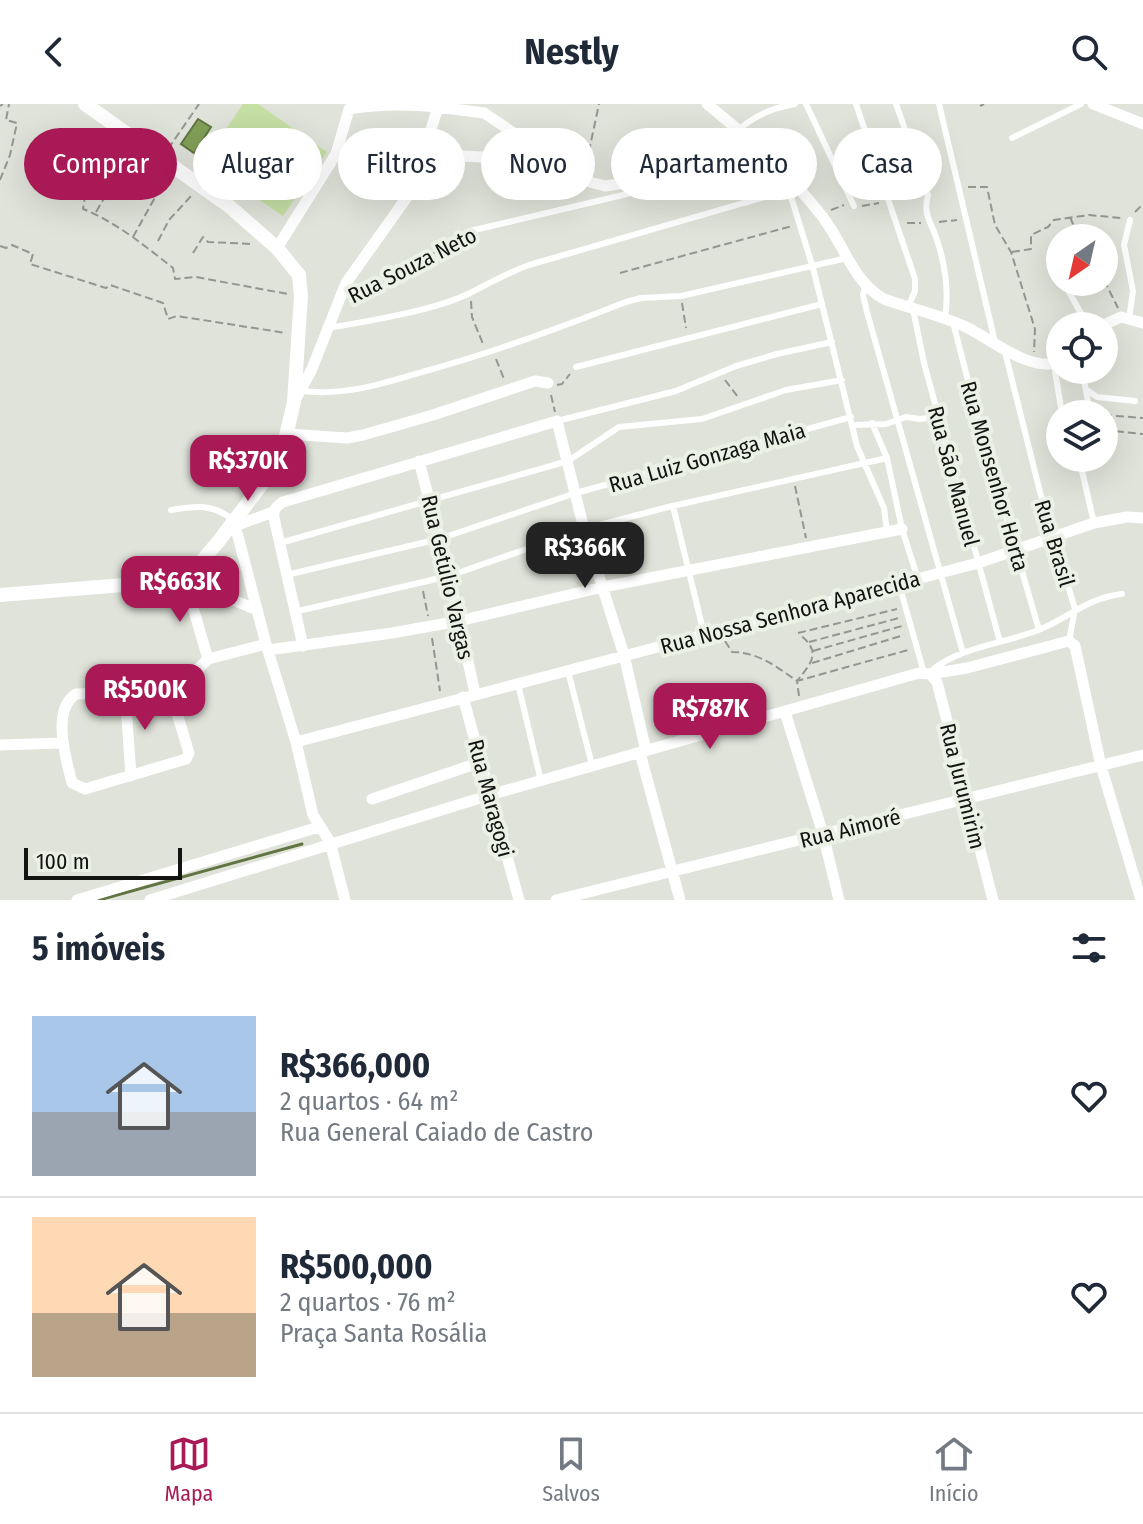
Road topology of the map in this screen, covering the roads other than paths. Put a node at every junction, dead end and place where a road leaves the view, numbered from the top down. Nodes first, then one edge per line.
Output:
1 (85, 104) edge
2 (707, 104) edge
3 (795, 104) edge
4 (806, 104) edge
5 (856, 104) edge
6 (896, 104) edge
7 (939, 104) edge
8 (1081, 104) edge
9 (1093, 104) edge
10 (346, 107) edge
11 (438, 107) junction
12 (1143, 124) edge
13 (431, 128) edge
14 (506, 128) edge
15 (736, 128) edge
16 (741, 128) edge
17 (1012, 138) dead end
18 (611, 198) edge
19 (405, 200) edge
20 (750, 200) edge
21 (794, 200) edge
22 (805, 200) edge
23 (853, 204) road end
24 (1130, 220) road end
25 (277, 248) junction
26 (444, 248) road end
27 (848, 258) junction
28 (813, 268) junction
29 (865, 286) junction
30 (822, 304) junction
31 (910, 308) junction
32 (1125, 318) junction
33 (1118, 320) edge
34 (949, 321) junction
35 (1143, 323) edge
36 (326, 328) junction
37 (832, 342) junction
38 (1000, 349) junction
39 (1046, 363) edge
40 (576, 367) road end
41 (842, 380) junction
42 (548, 383) road end
43 (1086, 384) edge
44 (1087, 390) junction
45 (298, 397) junction
46 (1088, 400) edge
47 (1135, 401) dead end
48 (851, 417) junction
49 (938, 417) junction
50 (557, 421) junction
51 (899, 421) junction
52 (872, 423) junction
53 (853, 425) junction
54 (288, 434) junction
55 (887, 458) junction
56 (419, 461) junction
57 (568, 461) junction
58 (864, 463) junction
59 (1082, 472) edge
60 (576, 493) junction
61 (429, 500) junction
62 (673, 506) junction
63 (171, 510) dead end
64 (274, 515) junction
65 (1143, 518) edge
66 (1094, 523) junction
67 (235, 524) junction
68 (584, 529) junction
69 (902, 529) junction
70 (887, 532) junction
71 (1053, 537) junction
72 (439, 539) junction
73 (280, 543) junction
74 (1016, 551) junction
75 (978, 563) junction
76 (690, 570) junction
77 (940, 573) junction
78 (286, 575) junction
79 (449, 576) junction
80 (918, 579) junction
81 (185, 580) junction
82 (899, 584) junction
83 (603, 587) junction
84 (1122, 594) dead end
85 (0, 595) edge
86 (1075, 609) junction
87 (257, 610) junction
88 (294, 612) junction
89 (459, 621) junction
90 (1039, 630) junction
91 (704, 634) junction
92 (1066, 641) junction
93 (1000, 642) junction
94 (303, 646) junction
95 (267, 647) junction
96 (963, 653) junction
97 (624, 655) junction
98 (208, 659) junction
99 (568, 671) junction
100 (927, 674) junction
101 (518, 684) junction
102 (170, 690) junction
103 (125, 691) junction
104 (469, 695) junction
105 (785, 712) junction
106 (296, 742) junction
107 (62, 743) junction
108 (0, 745) edge
109 (643, 752) junction
110 (1143, 755) edge
111 (481, 762) junction
112 (1101, 766) junction
113 (593, 767) junction
114 (131, 776) junction
115 (541, 781) junction
116 (490, 795) junction
117 (372, 799) dead end
118 (966, 799) junction
119 (319, 827) junction
120 (823, 834) junction
121 (330, 842) junction
122 (673, 871) junction
123 (77, 900) edge
124 (150, 900) edge
125 (345, 900) edge
126 (519, 900) edge
127 (556, 900) edge
128 (680, 900) edge
129 (839, 900) edge
130 (993, 900) edge
131 (1141, 900) edge

1 - 25 street
2 - 15 street
3 - 16 lane
4 - 23 lane
5 - 31 lane, Rua São Manuel
6 - 34 lane, Rua Monsenhor Horta
7 - 38 lane, Rua Brasil
8 - 17 lane
9 - 12 street
10 - 11 street
10 - 25 street
11 - 13 street
11 - 14 street
18 - 26 lane, Rua Souza Neto
19 - 36 street
20 - 36 lane
21 - 28 lane
22 - 27 street
24 - 32 lane
25 - 45 street
27 - 28 lane
27 - 29 street
28 - 30 lane
28 - 45 lane
29 - 31 street
29 - 51 lane
30 - 37 lane
30 - 40 lane
31 - 34 street
31 - 49 lane, Rua São Manuel
32 - 33 street
32 - 35 street
34 - 38 street
34 - 74 lane, Rua Monsenhor Horta
36 - 45 street
37 - 41 lane
37 - 50 lane
38 - 39 street
38 - 71 lane, Rua Brasil
41 - 48 lane
41 - 57 lane
42 - 54 street
43 - 44 lane
44 - 46 lane
44 - 47 lane
45 - 54 street
48 - 53 lane
48 - 60 lane, Rua Luiz Gonzaga Maia
49 - 51 lane
49 - 75 lane, Rua São Manuel
50 - 56 street
50 - 57 street
51 - 52 lane
51 - 77 lane
52 - 53 lane
52 - 55 lane
53 - 58 lane
54 - 67 street
55 - 58 lane
55 - 69 lane
56 - 61 street, Rua Getúlio Vargas
56 - 64 street
57 - 60 street
57 - 61 lane
58 - 62 lane
58 - 70 lane
59 - 66 lane
60 - 68 street
60 - 72 lane, Rua Luiz Gonzaga Maia
61 - 72 street, Rua Getúlio Vargas
61 - 73 lane
62 - 68 lane
62 - 76 lane
63 - 67 lane
64 - 67 street
64 - 73 street
65 - 66 street, Rua Nossa Senhora Aparecida
66 - 71 street, Rua Nossa Senhora Aparecida
67 - 81 street
67 - 87 street
68 - 79 lane
68 - 83 street
69 - 70 street
69 - 80 lane
70 - 76 street
71 - 74 street, Rua Nossa Senhora Aparecida
71 - 86 lane, Rua Brasil
72 - 78 lane, Rua Luiz Gonzaga Maia
72 - 79 street, Rua Getúlio Vargas
73 - 78 street
74 - 75 street, Rua Nossa Senhora Aparecida
74 - 90 lane, Rua Monsenhor Horta
75 - 77 street, Rua Nossa Senhora Aparecida
75 - 93 lane, Rua São Manuel
76 - 83 street
76 - 91 lane
77 - 80 street, Rua Nossa Senhora Aparecida
77 - 96 lane
78 - 88 street
79 - 88 lane
79 - 89 street, Rua Getúlio Vargas
80 - 82 street, Rua Nossa Senhora Aparecida
81 - 85 street
81 - 87 street
81 - 98 street
82 - 91 street, Rua Nossa Senhora Aparecida
82 - 100 lane
83 - 89 street
83 - 97 street
84 - 86 lane
86 - 90 lane
86 - 92 lane, Rua Brasil
87 - 95 street
88 - 94 street
89 - 94 street
89 - 104 street, Rua Getúlio Vargas
90 - 93 lane
91 - 97 street, Rua Nossa Senhora Aparecida
92 - 100 street
92 - 112 street
93 - 96 lane
94 - 95 street
95 - 98 street
95 - 106 street
96 - 100 lane
97 - 99 street, Rua Nossa Senhora Aparecida
97 - 109 street
98 - 102 street
99 - 101 street, Rua Nossa Senhora Aparecida
99 - 113 lane
100 - 105 street
100 - 118 street, Rua Jurumirim
101 - 104 street, Rua Nossa Senhora Aparecida
101 - 115 lane
102 - 103 street
102 - 114 street
103 - 107 street
103 - 114 street
104 - 106 street, Rua Nossa Senhora Aparecida
104 - 111 street, Rua Maragogi
105 - 109 street
105 - 120 street
106 - 119 street
107 - 108 street
107 - 114 street
109 - 113 street
109 - 122 street
110 - 112 street, Rua Aimoré
111 - 116 street, Rua Maragogi
111 - 117 street
112 - 118 street, Rua Aimoré
112 - 131 street
113 - 115 street
115 - 116 street
116 - 121 street
116 - 126 street, Rua Maragogi
118 - 120 street, Rua Aimoré
118 - 130 street, Rua Jurumirim
119 - 121 street
119 - 123 street
120 - 122 street, Rua Aimoré
120 - 129 street
121 - 124 street
121 - 125 street
122 - 127 street, Rua Aimoré
122 - 128 street

